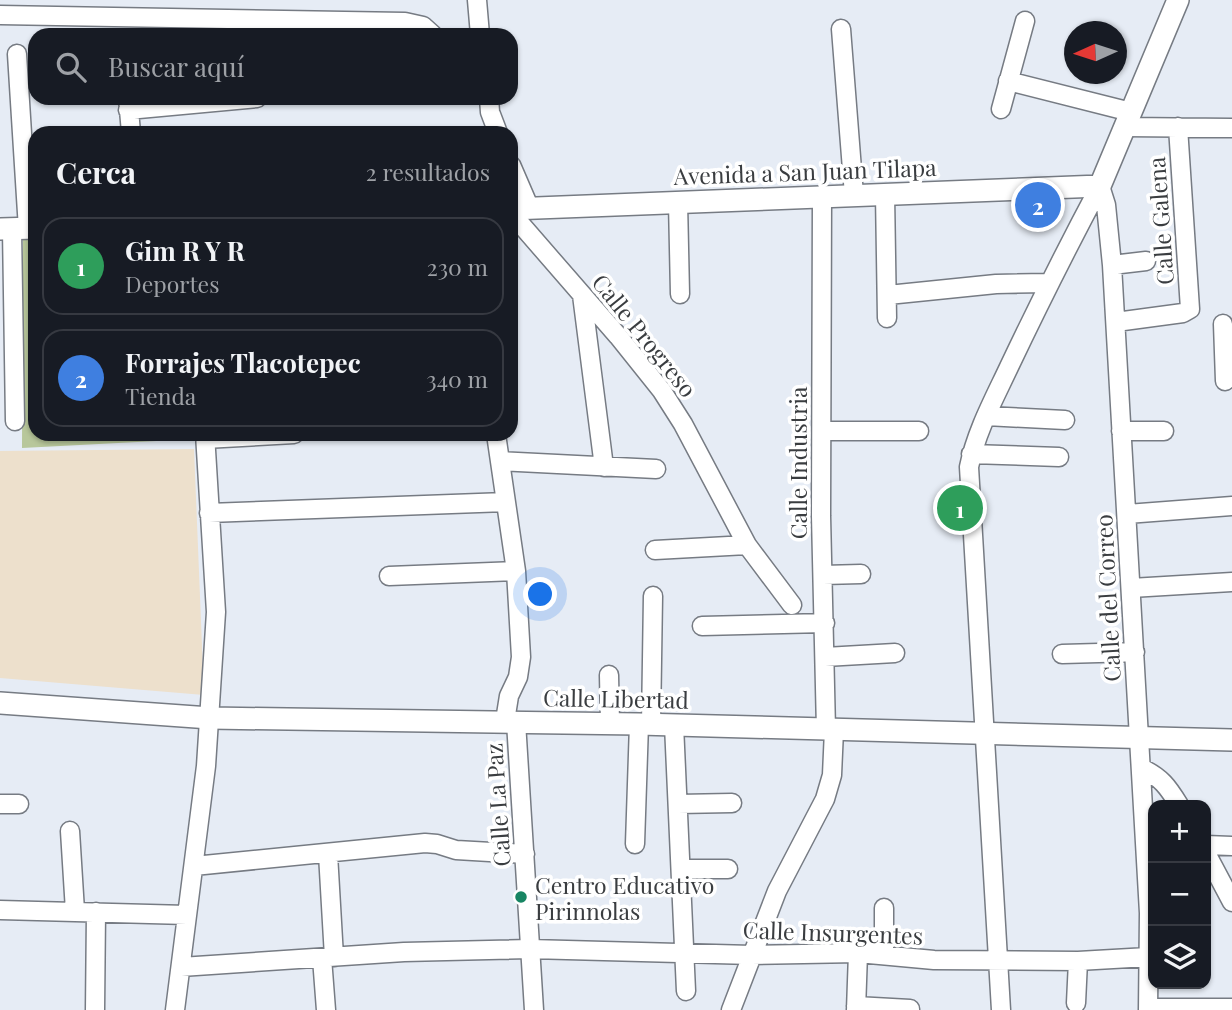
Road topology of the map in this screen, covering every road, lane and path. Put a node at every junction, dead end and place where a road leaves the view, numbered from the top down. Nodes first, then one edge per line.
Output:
1 (477, 0) edge
2 (1178, 0) edge
3 (64, 8) edge
4 (0, 15) edge
5 (1025, 21) dead end
6 (125, 26) edge
7 (425, 28) edge
8 (479, 28) edge
9 (841, 29) dead end
10 (17, 54) dead end
11 (1008, 81) junction
12 (128, 105) edge
13 (487, 105) edge
14 (1001, 109) dead end
15 (1128, 119) junction
16 (130, 126) edge
17 (495, 126) edge
18 (1178, 127) junction
19 (1232, 128) edge
20 (1100, 186) junction
21 (885, 194) junction
22 (854, 195) junction
23 (822, 197) junction
24 (678, 202) junction
25 (518, 210) edge
26 (518, 211) edge
27 (19, 229) edge
28 (1146, 261) dead end
29 (1112, 265) junction
30 (1048, 284) junction
31 (680, 294) dead end
32 (582, 295) junction
33 (888, 295) junction
34 (887, 318) dead end
35 (1116, 322) junction
36 (1221, 325) edge
37 (1225, 381) dead end
38 (986, 416) junction
39 (1065, 420) dead end
40 (15, 421) dead end
41 (822, 431) junction
42 (919, 431) dead end
43 (1121, 431) junction
44 (1164, 431) dead end
45 (205, 441) edge
46 (497, 441) edge
47 (971, 454) junction
48 (1059, 457) dead end
49 (500, 461) junction
50 (604, 467) junction
51 (656, 469) dead end
52 (506, 502) junction
53 (1232, 506) edge
54 (209, 513) junction
55 (1127, 514) junction
56 (747, 545) junction
57 (655, 550) dead end
58 (516, 570) junction
59 (861, 574) dead end
60 (823, 575) junction
61 (389, 576) dead end
62 (1232, 582) edge
63 (1131, 588) junction
64 (653, 596) dead end
65 (792, 605) dead end
66 (825, 623) junction
67 (702, 626) dead end
68 (1135, 652) junction
69 (895, 653) dead end
70 (1062, 654) dead end
71 (825, 657) junction
72 (609, 675) dead end
73 (0, 703) edge
74 (210, 718) junction
75 (511, 721) junction
76 (610, 723) junction
77 (645, 724) junction
78 (674, 725) junction
79 (830, 730) junction
80 (984, 734) junction
81 (1140, 737) junction
82 (1232, 740) edge
83 (1141, 768) junction
84 (1176, 800) edge
85 (732, 803) dead end
86 (0, 804) edge
87 (19, 804) dead end
88 (678, 804) junction
89 (71, 831) dead end
90 (635, 844) dead end
91 (1211, 845) edge
92 (1232, 846) edge
93 (328, 854) junction
94 (525, 855) junction
95 (1211, 862) edge
96 (194, 866) junction
97 (681, 869) junction
98 (728, 869) dead end
99 (1148, 870) edge
100 (1232, 902) edge
101 (884, 908) dead end
102 (0, 910) edge
103 (75, 911) junction
104 (96, 912) junction
105 (187, 915) junction
106 (530, 949) junction
107 (684, 953) junction
108 (858, 953) junction
109 (884, 954) junction
110 (752, 955) junction
111 (328, 957) junction
112 (1148, 957) edge
113 (999, 960) junction
114 (1078, 961) junction
115 (181, 967) junction
116 (1148, 989) edge
117 (686, 991) dead end
118 (1076, 1003) dead end
119 (856, 1008) edge
120 (1232, 1008) edge
121 (910, 1009) edge
122 (1148, 1009) edge
123 (95, 1010) edge
124 (175, 1010) edge
125 (326, 1010) edge
126 (534, 1010) edge
127 (732, 1010) edge
128 (1001, 1010) edge

1 - 8 street
2 - 15 main road
3 - 4 street
3 - 6 street
5 - 11 street
6 - 7 street
9 - 22 street
10 - 27 street
11 - 14 street
11 - 15 street
12 - 16 street
13 - 17 street
15 - 18 street
15 - 20 main road
18 - 19 street
18 - 35 street, Calle Galena
20 - 21 main road, Avenida a San Juan Tilapa
20 - 29 street, Calle del Correo
20 - 30 street
21 - 22 main road, Avenida a San Juan Tilapa
21 - 33 street
22 - 23 main road, Avenida a San Juan Tilapa
23 - 24 main road, Avenida a San Juan Tilapa
23 - 41 street, Calle Industria
24 - 25 main road, Avenida a San Juan Tilapa
24 - 31 street
26 - 32 street, Calle Progreso
27 - 40 street
28 - 29 street
29 - 35 street, Calle del Correo
30 - 33 street
30 - 38 street
32 - 50 street
32 - 56 street, Calle Progreso
33 - 34 street
35 - 43 street, Calle del Correo
36 - 37 street
38 - 39 street
38 - 47 street
41 - 42 street
41 - 60 street, Calle Industria
43 - 44 street
43 - 55 street, Calle del Correo
45 - 54 street
46 - 49 street
47 - 48 street
47 - 80 street
49 - 50 street
49 - 52 street
50 - 51 street
52 - 54 street
52 - 58 street
53 - 55 street
54 - 74 street
55 - 63 street, Calle del Correo
56 - 57 street
56 - 65 street, Calle Progreso
58 - 61 street
58 - 75 street
59 - 60 street
60 - 66 street, Calle Industria
62 - 63 street
63 - 68 street, Calle del Correo
64 - 77 street
66 - 67 street
66 - 71 street, Calle Industria
68 - 70 street
68 - 81 street, Calle del Correo
69 - 71 street
71 - 79 street, Calle Industria
72 - 76 street
73 - 74 main road, Calle Libertad
74 - 75 main road, Calle Libertad
74 - 96 street
75 - 76 main road, Calle Libertad
75 - 94 street, Calle La Paz
76 - 77 main road, Calle Libertad
77 - 78 main road, Calle Libertad
77 - 90 street
78 - 79 main road, Calle Libertad
78 - 88 street
79 - 80 main road, Calle Libertad
79 - 110 street, Calle Industria
80 - 81 main road, Calle Libertad
80 - 113 street
81 - 82 main road, Calle Libertad
81 - 83 street, Calle del Correo
83 - 84 street
83 - 99 street, Calle del Correo
85 - 88 street
86 - 87 street
88 - 97 street
89 - 103 street
91 - 92 street
93 - 94 street
93 - 96 street
93 - 111 street
94 - 106 street, Calle La Paz
95 - 100 street
96 - 105 street
97 - 98 street
97 - 107 street
101 - 109 street
102 - 103 street
103 - 104 street
104 - 105 street
104 - 123 street
105 - 115 street
106 - 107 street, Calle Insurgentes
106 - 111 street, Calle Insurgentes
106 - 126 street, Calle La Paz
107 - 110 street, Calle Insurgentes
107 - 117 street
108 - 109 street, Calle Insurgentes
108 - 110 street, Calle Insurgentes
108 - 119 street
109 - 113 street, Calle Insurgentes
110 - 127 street, Calle Industria
111 - 115 street, Calle Insurgentes
111 - 125 street
112 - 114 street, Calle Insurgentes
113 - 114 street, Calle Insurgentes
113 - 128 street
114 - 118 street
115 - 124 street
116 - 122 street, Calle del Correo
119 - 121 street
120 - 122 street

